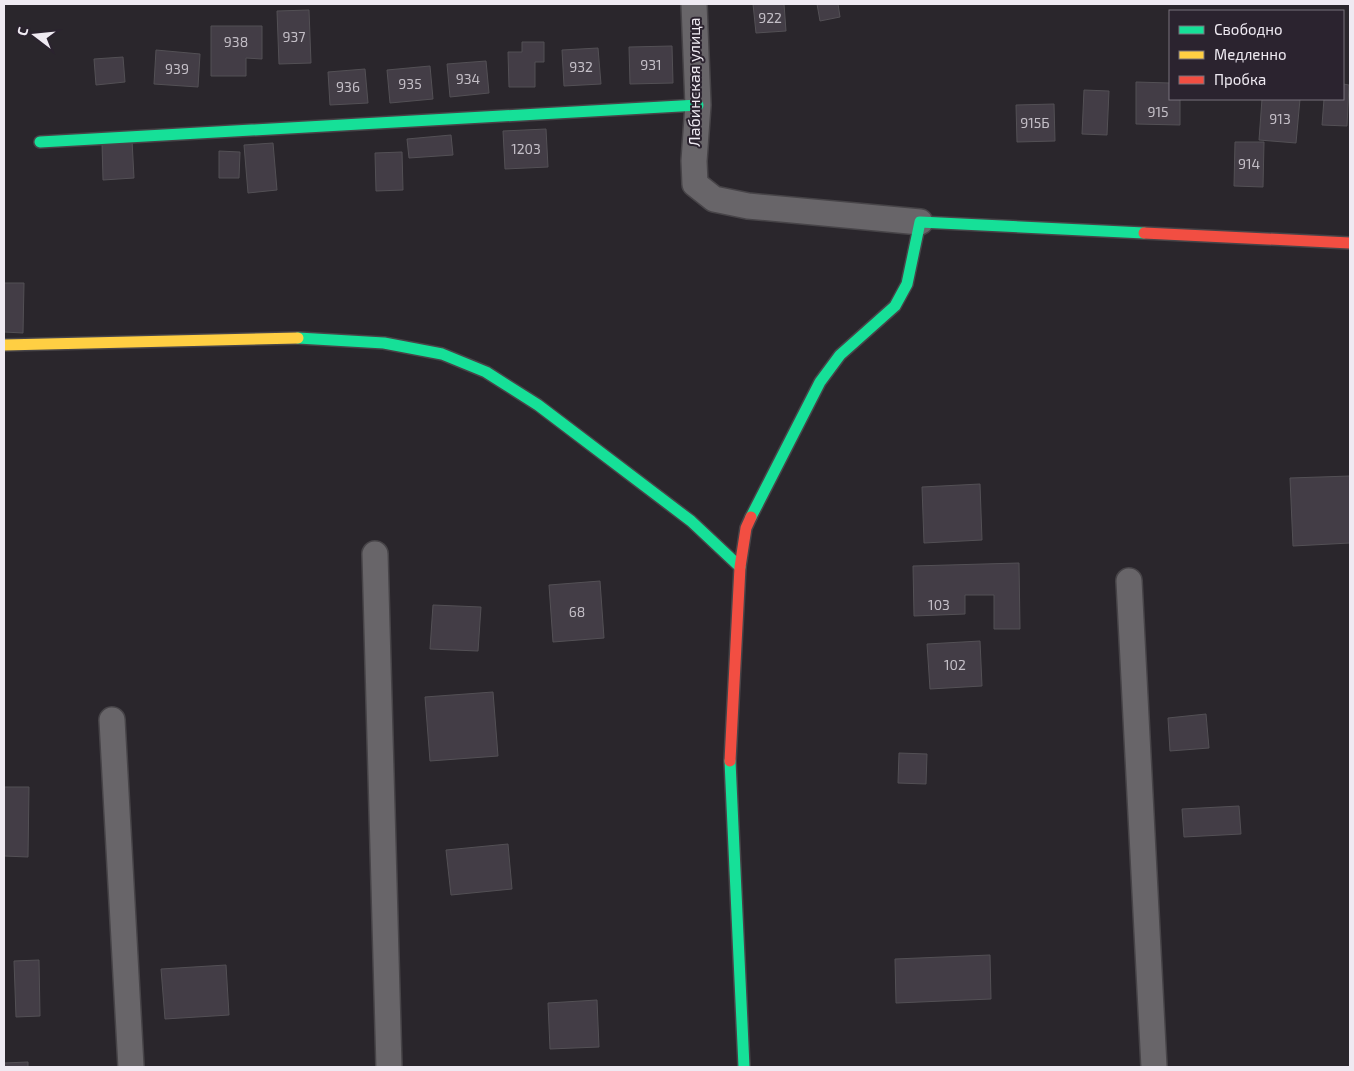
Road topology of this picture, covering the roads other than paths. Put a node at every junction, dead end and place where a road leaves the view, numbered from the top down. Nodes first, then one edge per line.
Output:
1 (694, 4) edge
2 (698, 105) junction
3 (40, 142) dead end
4 (920, 222) junction
5 (1350, 243) edge
6 (4, 345) edge
7 (375, 554) dead end
8 (740, 566) junction
9 (1129, 581) dead end
10 (112, 720) dead end
11 (131, 1067) edge
12 (389, 1067) edge
13 (744, 1067) edge
14 (1154, 1067) edge

1 - 2 street, Лабинская улица
2 - 3 street
2 - 4 street, Лабинская улица
4 - 5 street
4 - 8 street
6 - 8 street
7 - 12 street
8 - 13 street
9 - 14 street
10 - 11 street

